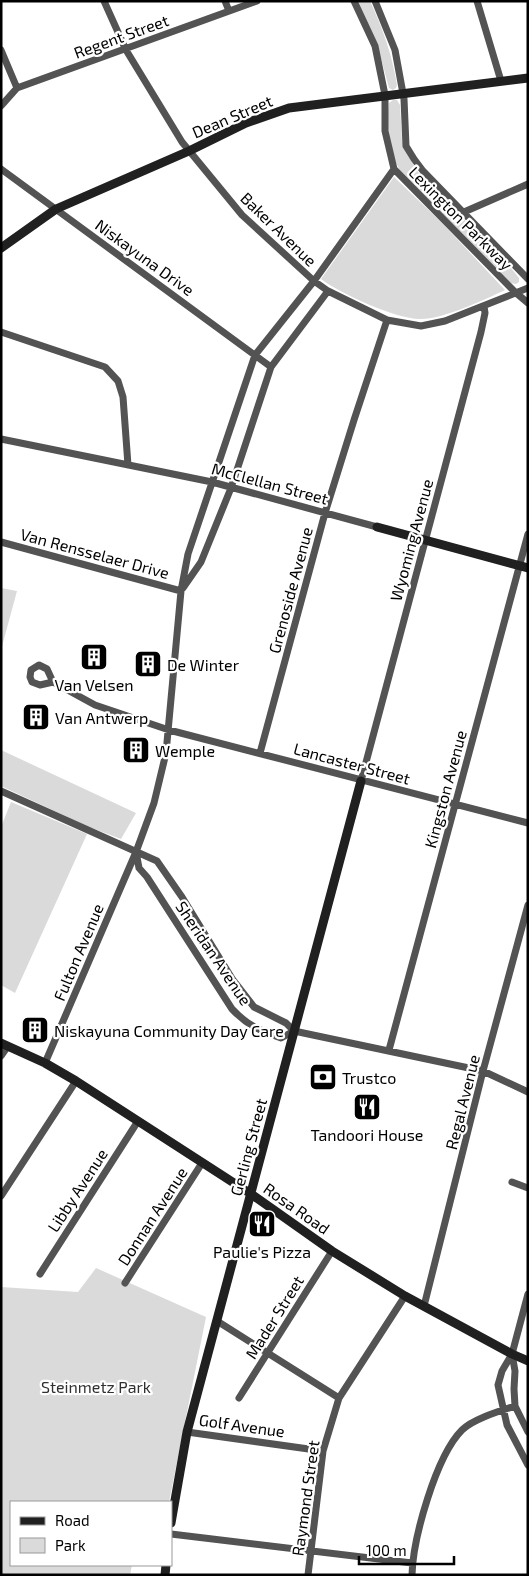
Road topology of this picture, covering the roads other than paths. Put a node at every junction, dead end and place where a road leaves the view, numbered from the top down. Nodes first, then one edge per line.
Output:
1 (104, 1) edge
2 (225, 1) edge
3 (257, 1) edge
4 (354, 1) edge
5 (375, 1) edge
6 (477, 1) edge
7 (229, 11) junction
8 (1, 50) edge
9 (126, 50) junction
10 (528, 78) edge
11 (502, 81) junction
12 (17, 88) junction
13 (403, 93) junction
14 (385, 95) junction
15 (1, 106) edge
16 (189, 150) junction
17 (1, 169) edge
18 (394, 169) junction
19 (528, 184) edge
20 (56, 209) junction
21 (464, 212) junction
22 (1, 248) edge
23 (528, 279) edge
24 (314, 281) junction
25 (528, 288) edge
26 (328, 292) junction
27 (515, 292) junction
28 (528, 303) edge
29 (484, 306) junction
30 (387, 320) junction
31 (1, 332) edge
32 (255, 355) junction
33 (271, 367) junction
34 (1, 439) edge
35 (128, 465) junction
36 (212, 482) junction
37 (231, 488) junction
38 (325, 513) junction
39 (376, 527) joint
40 (528, 534) edge
41 (424, 541) junction
42 (1, 542) edge
43 (524, 567) edge
44 (182, 591) junction
45 (53, 682) dead end
46 (168, 730) junction
47 (260, 753) junction
48 (361, 781) junction
49 (1, 791) edge
50 (456, 804) junction
51 (528, 823) edge
52 (136, 852) junction
53 (528, 905) edge
54 (294, 1031) junction
55 (4, 1044) edge
56 (389, 1050) junction
57 (1, 1056) edge
58 (45, 1063) junction
59 (483, 1071) junction
60 (76, 1081) junction
61 (528, 1092) edge
62 (138, 1121) junction
63 (202, 1163) junction
64 (512, 1182) dead end
65 (528, 1188) edge
66 (251, 1194) junction
67 (1, 1196) edge
68 (332, 1251) junction
69 (40, 1274) dead end
70 (124, 1283) dead end
71 (528, 1294) edge
72 (405, 1296) junction
73 (424, 1306) junction
74 (217, 1321) junction
75 (268, 1354) junction
76 (512, 1354) junction
77 (528, 1361) edge
78 (239, 1398) dead end
79 (339, 1398) junction
80 (515, 1406) junction
81 (503, 1410) junction
82 (188, 1432) junction
83 (528, 1432) edge
84 (323, 1450) junction
85 (528, 1465) edge
86 (172, 1518) edge
87 (172, 1534) edge
88 (311, 1550) junction
89 (412, 1563) junction
90 (308, 1575) edge
91 (412, 1575) edge

1 - 9 street, Baker Avenue
2 - 7 street
3 - 7 street, Regent Street
4 - 14 street, Lexington Parkway
5 - 13 street, Lexington Parkway
6 - 11 street
7 - 9 street, Regent Street
8 - 12 street
9 - 12 street, Regent Street
9 - 16 street, Baker Avenue
10 - 11 street, Dean Street
11 - 13 street, Dean Street
12 - 15 street, Regent Street
13 - 14 street, Dean Street
13 - 21 street, Lexington Parkway
14 - 16 street, Dean Street
14 - 18 street, Lexington Parkway
16 - 20 street, Dean Street
16 - 24 street, Baker Avenue
17 - 20 street, Niskayuna Drive
18 - 24 street, Fulton Avenue
18 - 27 street, Lexington Parkway
19 - 21 street
20 - 22 street, Dean Street
20 - 32 street, Niskayuna Drive
21 - 23 street, Lexington Parkway
24 - 26 street, Baker Avenue
24 - 32 street, Fulton Avenue
25 - 27 street, Baker Avenue
26 - 30 street, Baker Avenue
26 - 33 street
27 - 28 street, Lexington Parkway
27 - 29 street, Baker Avenue
29 - 30 street, Baker Avenue
29 - 41 street, Wyoming Avenue
30 - 38 street, Grenoside Avenue
31 - 35 street
32 - 33 street, Niskayuna Drive
32 - 36 street, Fulton Avenue
33 - 37 street
34 - 35 street, McClellan Street
35 - 36 street, McClellan Street
36 - 37 street, McClellan Street
36 - 44 street, Fulton Avenue
37 - 38 street, McClellan Street
37 - 44 street
38 - 39 street, McClellan Street
38 - 47 street, Grenoside Avenue
39 - 41 street, McClellan Street
40 - 43 street, Kingston Avenue
41 - 43 street, McClellan Street
41 - 48 street, Wyoming Avenue
42 - 44 street, Van Rensselaer Drive
43 - 50 street, Kingston Avenue
44 - 46 street, Fulton Avenue
45 - 46 street, Lancaster Street
46 - 47 street, Lancaster Street
46 - 52 street, Fulton Avenue
47 - 48 street, Lancaster Street
48 - 50 street, Lancaster Street
48 - 54 street, Gerling Street
49 - 52 street, Sheridan Avenue
50 - 51 street, Lancaster Street
50 - 56 street, Kingston Avenue
52 - 54 street, Sheridan Avenue
52 - 54 street, Sheridan Avenue
52 - 58 street, Fulton Avenue
53 - 59 street, Regal Avenue
54 - 56 street, Sheridan Avenue
54 - 66 street, Gerling Street
55 - 57 street
55 - 58 street, Rosa Road
56 - 59 street, Sheridan Avenue
58 - 60 street, Rosa Road
59 - 61 street, Sheridan Avenue
59 - 73 street, Regal Avenue
60 - 62 street, Rosa Road
60 - 67 street
62 - 63 street, Rosa Road
62 - 69 street, Libby Avenue
63 - 66 street, Rosa Road
63 - 70 street, Donnan Avenue
64 - 65 street
66 - 68 street, Rosa Road
66 - 74 street, Gerling Street
68 - 72 street, Rosa Road
68 - 75 street, Mader Street
71 - 76 street
72 - 73 street, Rosa Road
72 - 79 street, Raymond Street
73 - 76 street, Rosa Road
74 - 75 street
74 - 82 street, Gerling Street
75 - 78 street, Mader Street
75 - 79 street
76 - 77 street, Rosa Road
76 - 80 street
76 - 81 street
79 - 84 street, Raymond Street
80 - 81 street
80 - 83 street
81 - 85 street
81 - 89 street
82 - 84 street, Golf Avenue
82 - 86 street, Gerling Street
84 - 88 street, Raymond Street
87 - 88 street
88 - 89 street
88 - 90 street, Raymond Street
89 - 91 street

